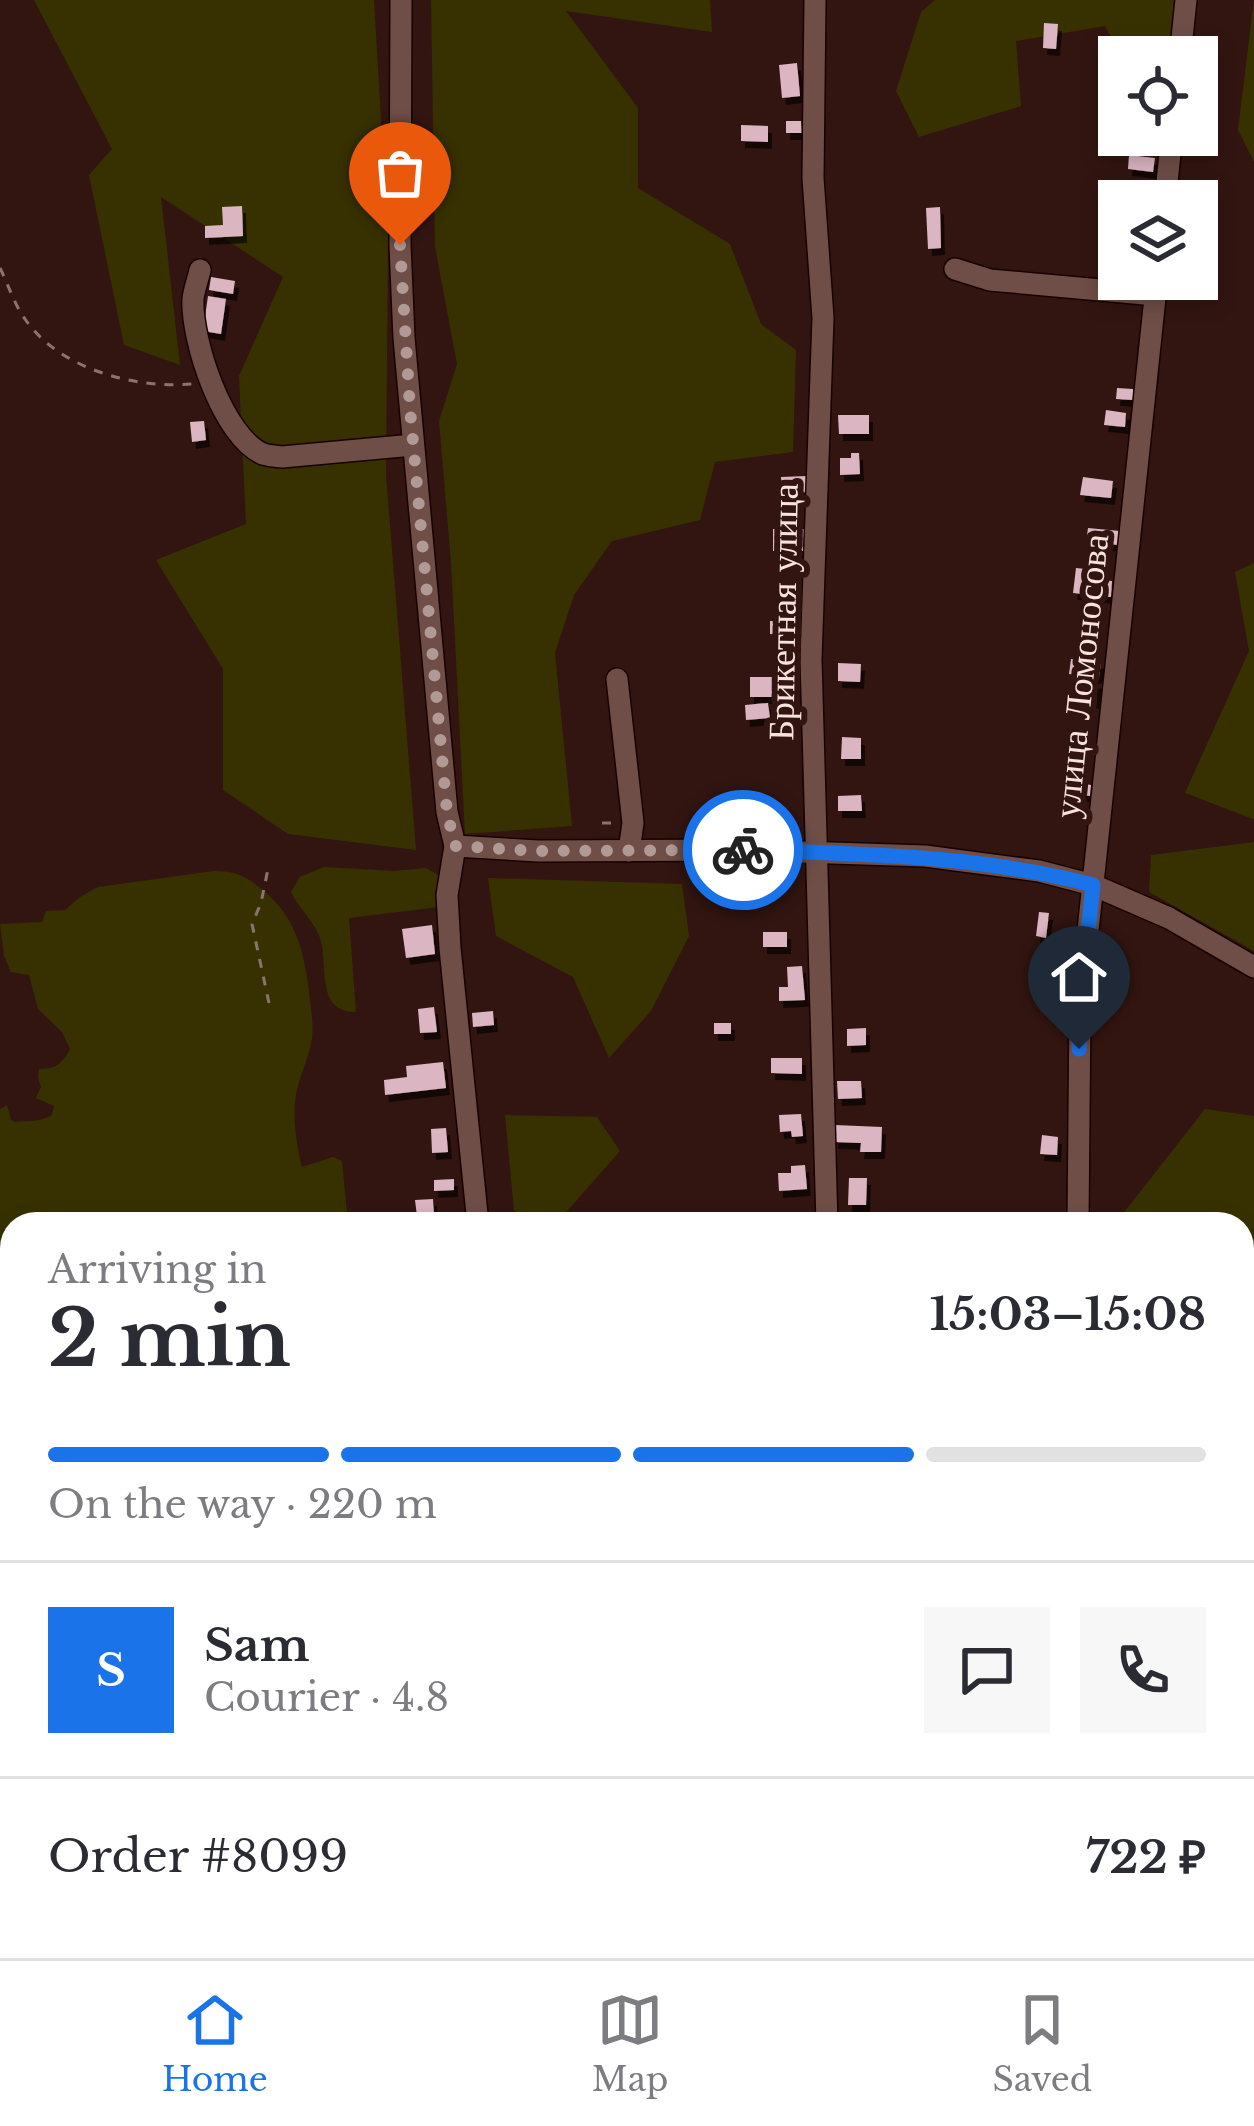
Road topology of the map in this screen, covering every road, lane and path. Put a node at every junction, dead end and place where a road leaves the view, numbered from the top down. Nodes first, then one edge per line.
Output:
1 (401, 0) edge
2 (815, 0) edge
3 (1186, 0) edge
4 (1182, 36) edge
5 (0, 268) edge
6 (955, 269) dead end
7 (200, 271) dead end
8 (1098, 285) edge
9 (1155, 300) edge
10 (210, 383) junction
11 (413, 445) junction
12 (617, 679) dead end
13 (455, 846) junction
14 (629, 851) junction
15 (818, 853) junction
16 (269, 864) dead end
17 (1093, 885) junction
18 (1254, 967) edge
19 (268, 1003) dead end
20 (477, 1212) edge
21 (827, 1212) edge
22 (1078, 1212) edge

1 - 11 street
2 - 15 street, Брикетная улица
3 - 4 street
5 - 10 path
6 - 8 street
7 - 10 street
9 - 17 street, улица Ломоносова
10 - 11 street
11 - 13 street
12 - 14 street
13 - 14 street
13 - 20 street
14 - 15 street
15 - 17 street
15 - 21 street, Брикетная улица
16 - 19 path
17 - 18 street
17 - 22 street, улица Ломоносова

